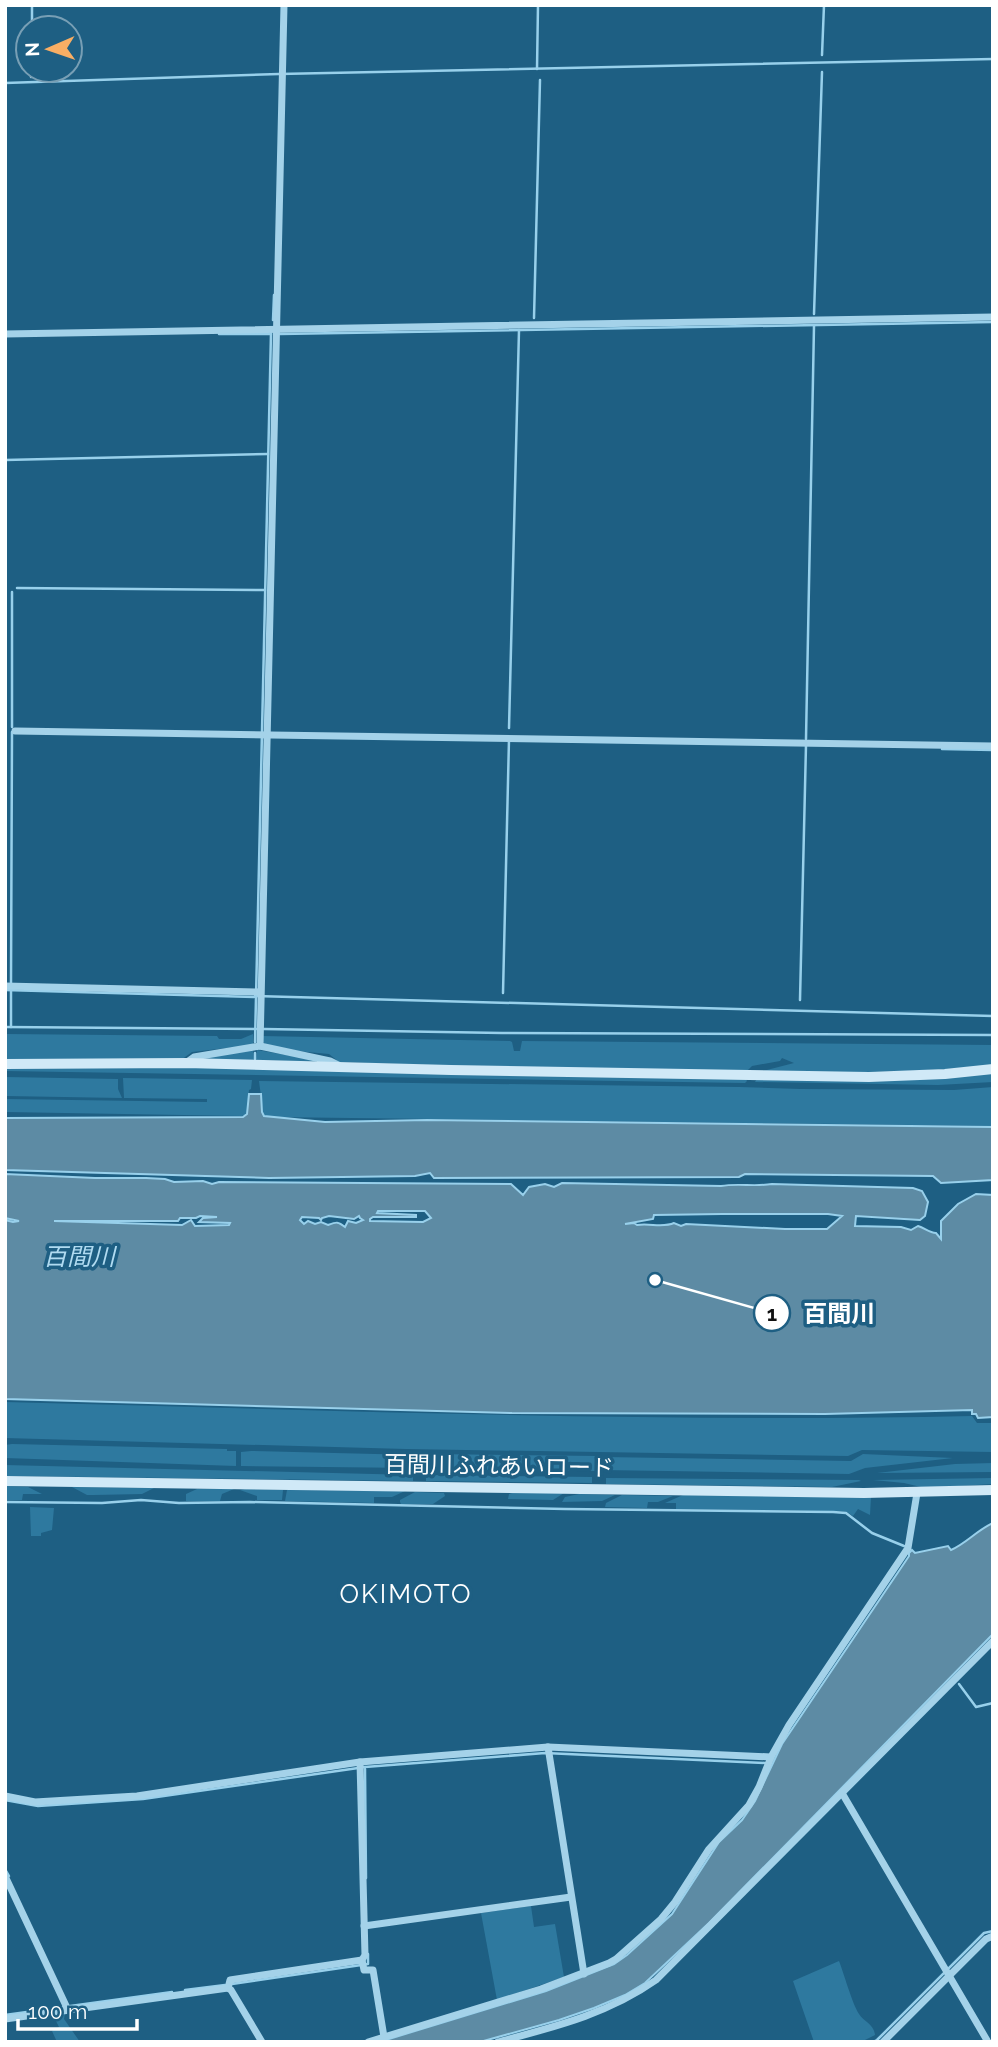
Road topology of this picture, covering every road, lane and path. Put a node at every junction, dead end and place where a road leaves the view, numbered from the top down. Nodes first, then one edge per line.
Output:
1 (284, 5) edge
2 (993, 317) edge
3 (276, 328) junction
4 (5, 334) edge
5 (5, 729) edge
6 (263, 734) junction
7 (993, 746) edge
8 (5, 986) edge
9 (258, 994) junction
10 (260, 1046) junction
11 (186, 1063) junction
12 (5, 1064) edge
13 (338, 1066) junction
14 (993, 1069) edge
15 (5, 1481) edge
16 (993, 1490) edge
17 (917, 1493) junction
18 (993, 1641) edge
19 (548, 1751) junction
20 (771, 1757) junction
21 (360, 1766) junction
22 (842, 1793) junction
23 (5, 1796) edge
24 (5, 1876) edge
25 (571, 1897) junction
26 (366, 1926) junction
27 (993, 1936) edge
28 (363, 1963) junction
29 (948, 1972) junction
30 (584, 1973) junction
31 (228, 1988) junction
32 (67, 2008) junction
33 (5, 2019) edge
34 (384, 2037) junction
35 (262, 2042) edge
36 (368, 2042) edge
37 (498, 2042) edge
38 (883, 2042) edge
39 (988, 2042) edge

1 - 3 street
2 - 3 street
3 - 4 street
3 - 6 street
5 - 6 street
6 - 7 street
6 - 9 street
8 - 9 street
9 - 10 street
10 - 11 street
10 - 13 street
11 - 12 street
11 - 13 street
13 - 14 street
15 - 17 street, 百間川ふれあいロード
16 - 17 street, 百間川ふれあいロード
17 - 20 street
18 - 22 street
19 - 20 street
19 - 21 street
19 - 25 street
20 - 30 street
21 - 23 street
21 - 26 street
22 - 29 street
22 - 37 street
24 - 32 street
25 - 26 street
25 - 30 street
26 - 28 street
27 - 29 street
28 - 31 street
28 - 34 street
29 - 38 street
29 - 39 street
30 - 34 street
31 - 32 street
31 - 35 street
32 - 33 street
34 - 36 street

